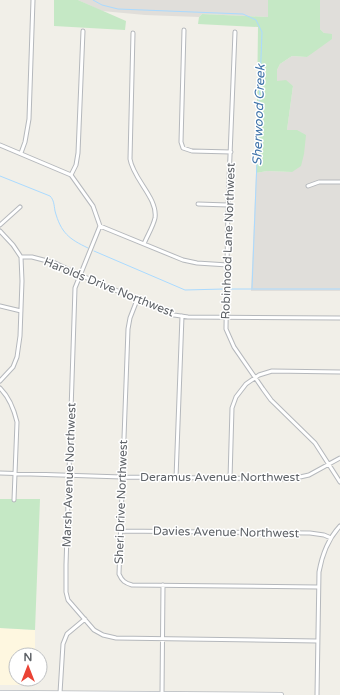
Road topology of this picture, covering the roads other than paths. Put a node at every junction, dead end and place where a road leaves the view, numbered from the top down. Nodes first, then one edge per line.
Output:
1 (33, 0) edge
2 (184, 30) dead end
3 (83, 31) dead end
4 (133, 32) dead end
5 (235, 32) dead end
6 (0, 145) edge
7 (231, 152) junction
8 (21, 153) junction
9 (71, 175) junction
10 (340, 182) edge
11 (308, 186) dead end
12 (198, 204) dead end
13 (228, 205) junction
14 (20, 207) dead end
15 (0, 225) edge
16 (100, 226) junction
17 (0, 231) edge
18 (144, 244) junction
19 (21, 257) junction
20 (228, 264) junction
21 (80, 275) junction
22 (137, 300) junction
23 (0, 306) edge
24 (21, 311) junction
25 (182, 316) junction
26 (226, 317) junction
27 (340, 318) edge
28 (340, 372) edge
29 (254, 378) junction
30 (0, 381) edge
31 (0, 388) edge
32 (340, 458) edge
33 (330, 464) junction
34 (0, 473) edge
35 (15, 474) junction
36 (69, 476) junction
37 (122, 477) junction
38 (176, 478) junction
39 (230, 478) junction
40 (340, 482) edge
41 (14, 500) dead end
42 (340, 526) edge
43 (121, 531) junction
44 (331, 538) junction
45 (163, 585) junction
46 (318, 587) junction
47 (85, 619) junction
48 (162, 639) junction
49 (317, 641) junction
50 (0, 693) edge
51 (60, 694) junction
52 (162, 694) junction
53 (281, 695) edge
54 (317, 695) edge

1 - 8 street
2 - 7 street
3 - 9 street
4 - 18 street
5 - 7 street, Robinhood Lane Northwest
6 - 8 street
7 - 13 street, Robinhood Lane Northwest
8 - 9 street
9 - 16 street
10 - 11 street
12 - 13 street
13 - 20 street, Robinhood Lane Northwest
14 - 15 street
16 - 18 street
16 - 21 street, Marsh Avenue Northwest
17 - 19 street
18 - 20 street
19 - 21 street, Harolds Drive Northwest
19 - 24 street
20 - 26 street, Robinhood Lane Northwest
21 - 22 street, Harolds Drive Northwest
21 - 36 street, Marsh Avenue Northwest
22 - 25 street, Harolds Drive Northwest
22 - 37 street, Sheri Drive Northwest
23 - 24 street
24 - 30 street
25 - 26 street, Harolds Drive Northwest
25 - 38 street
26 - 27 street, Harolds Drive Northwest
26 - 29 street, Robinhood Lane Northwest
28 - 29 street
29 - 33 street, Robinhood Lane Northwest
29 - 39 street
31 - 35 street
32 - 33 street, Deramus Avenue Northwest
33 - 39 street, Deramus Avenue Northwest
33 - 40 street, Robinhood Lane Northwest
34 - 35 street, Deramus Avenue Northwest
35 - 36 street, Deramus Avenue Northwest
35 - 41 street
36 - 37 street, Deramus Avenue Northwest
36 - 47 street, Marsh Avenue Northwest
37 - 38 street, Deramus Avenue Northwest
37 - 43 street, Sheri Drive Northwest
38 - 39 street, Deramus Avenue Northwest
42 - 44 street
43 - 44 street, Davies Avenue Northwest
43 - 45 street, Sheri Drive Northwest
44 - 46 street
45 - 46 street, Sheri Drive Northwest
45 - 48 street
46 - 49 street
47 - 48 street, Marsh Avenue Northwest
47 - 51 street
48 - 49 street, Marsh Avenue Northwest
48 - 52 street
49 - 54 street
50 - 51 main road
51 - 52 main road
52 - 53 main road

